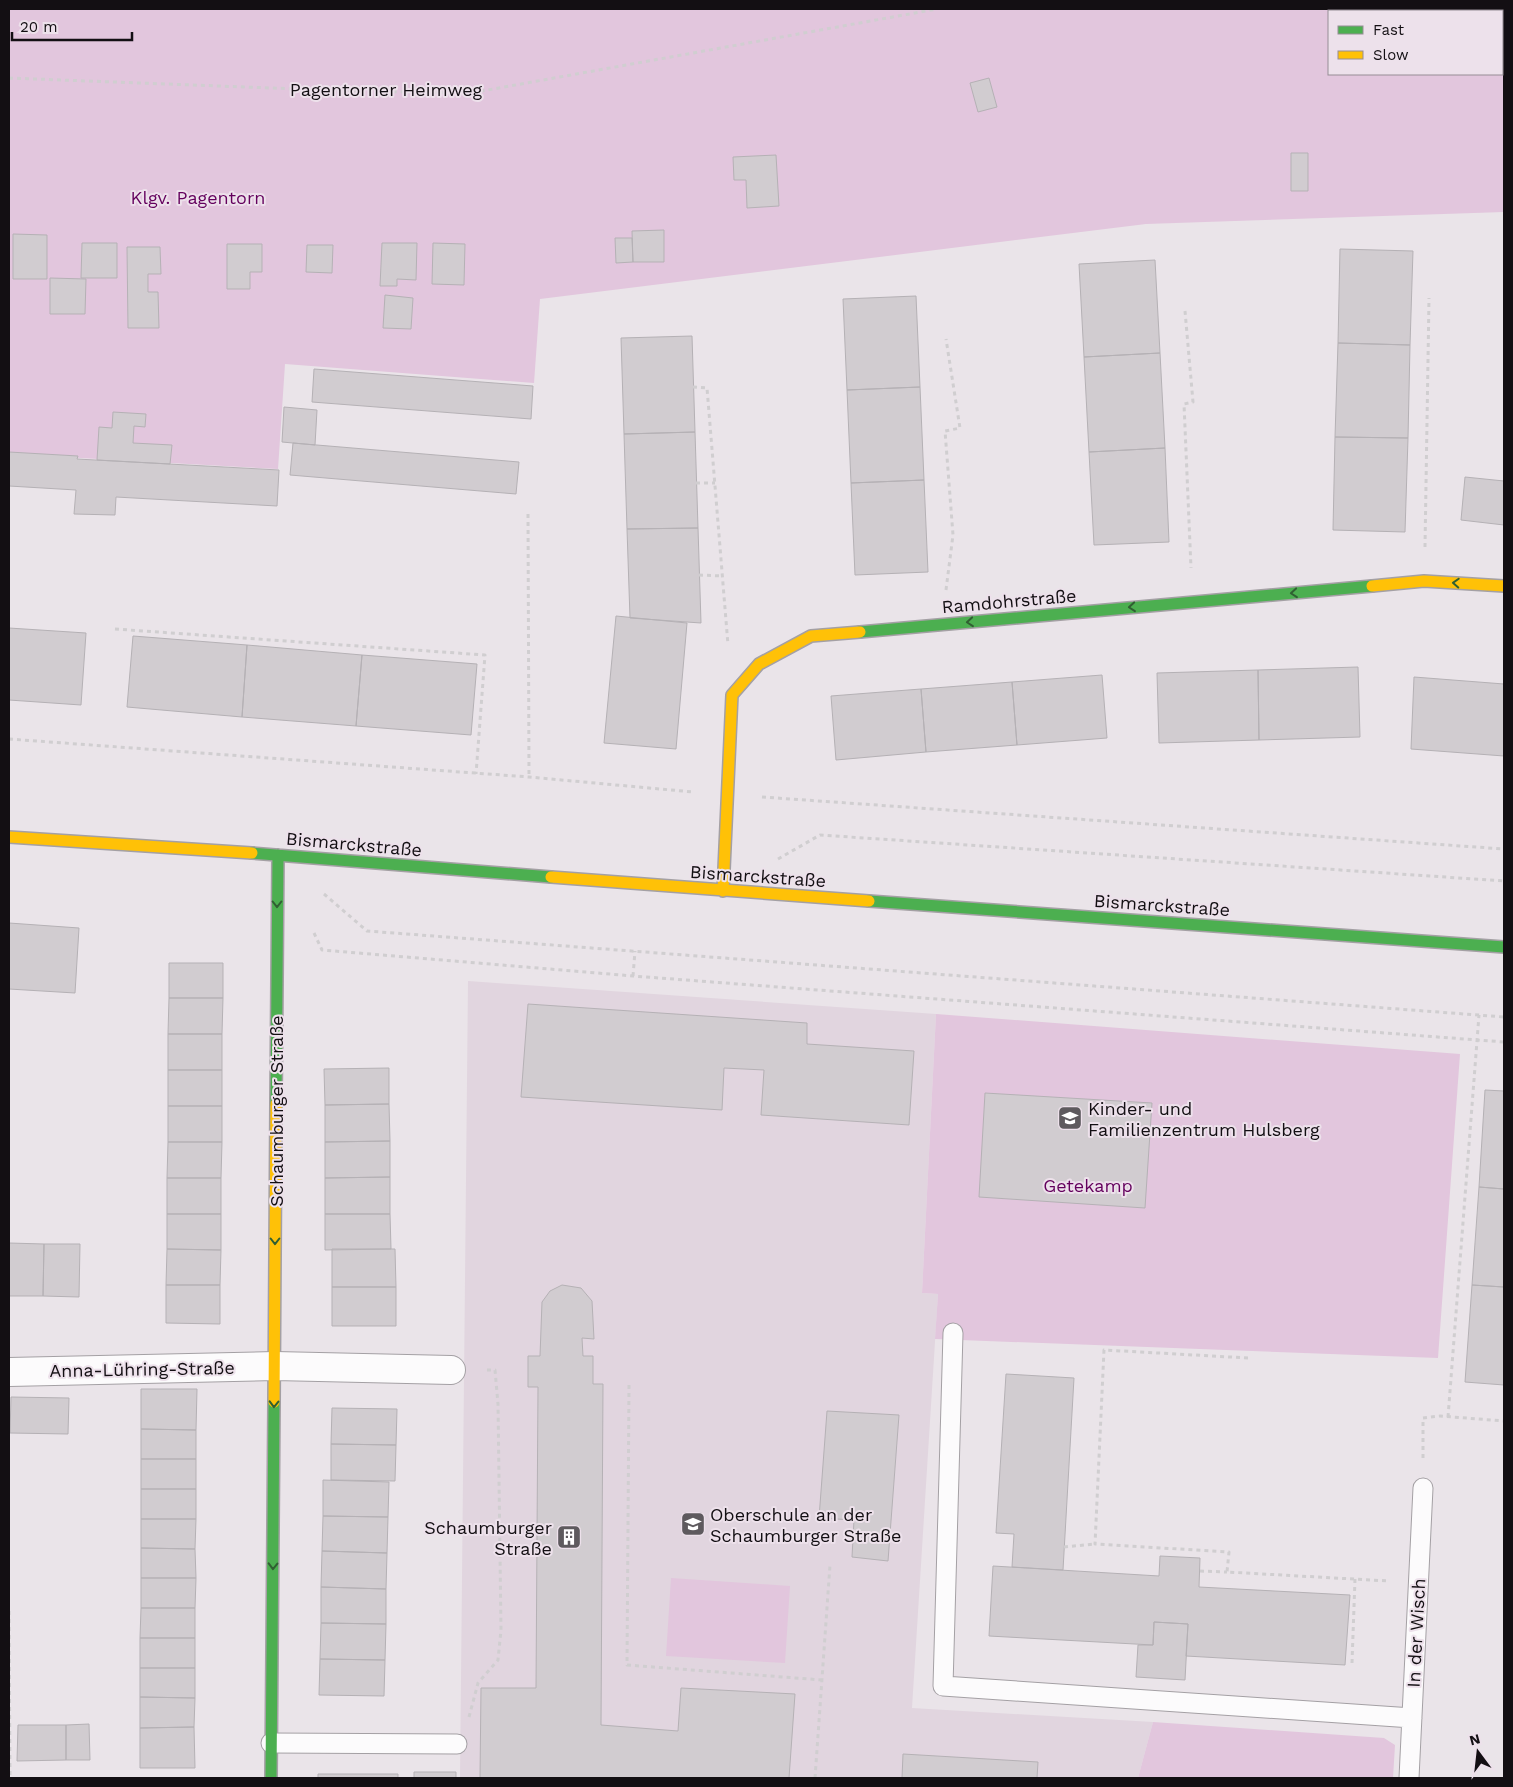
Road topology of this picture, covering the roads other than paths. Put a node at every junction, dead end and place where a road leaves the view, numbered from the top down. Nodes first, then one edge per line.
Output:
1 (1504, 586) edge
2 (9, 837) edge
3 (278, 855) junction
4 (723, 891) junction
5 (1504, 947) edge
6 (954, 1333) dead end
7 (275, 1366) junction
8 (450, 1370) dead end
9 (9, 1372) edge
10 (1423, 1488) road end
11 (1412, 1718) junction
12 (271, 1743) junction
13 (457, 1744) road end
14 (271, 1778) edge
15 (1409, 1778) edge

1 -> 4 street, Ramdohrstraße
2 - 3 street, Bismarckstraße
3 - 4 street, Bismarckstraße
3 -> 7 street, Schaumburger Straße
4 - 5 street, Bismarckstraße
6 - 11 lane
7 - 8 street
7 - 9 street, Anna-Lühring-Straße
7 -> 12 street, Schaumburger Straße
10 - 11 lane, In der Wisch
11 - 15 lane, In der Wisch
12 - 13 lane
12 - 14 street, Schaumburger Straße

